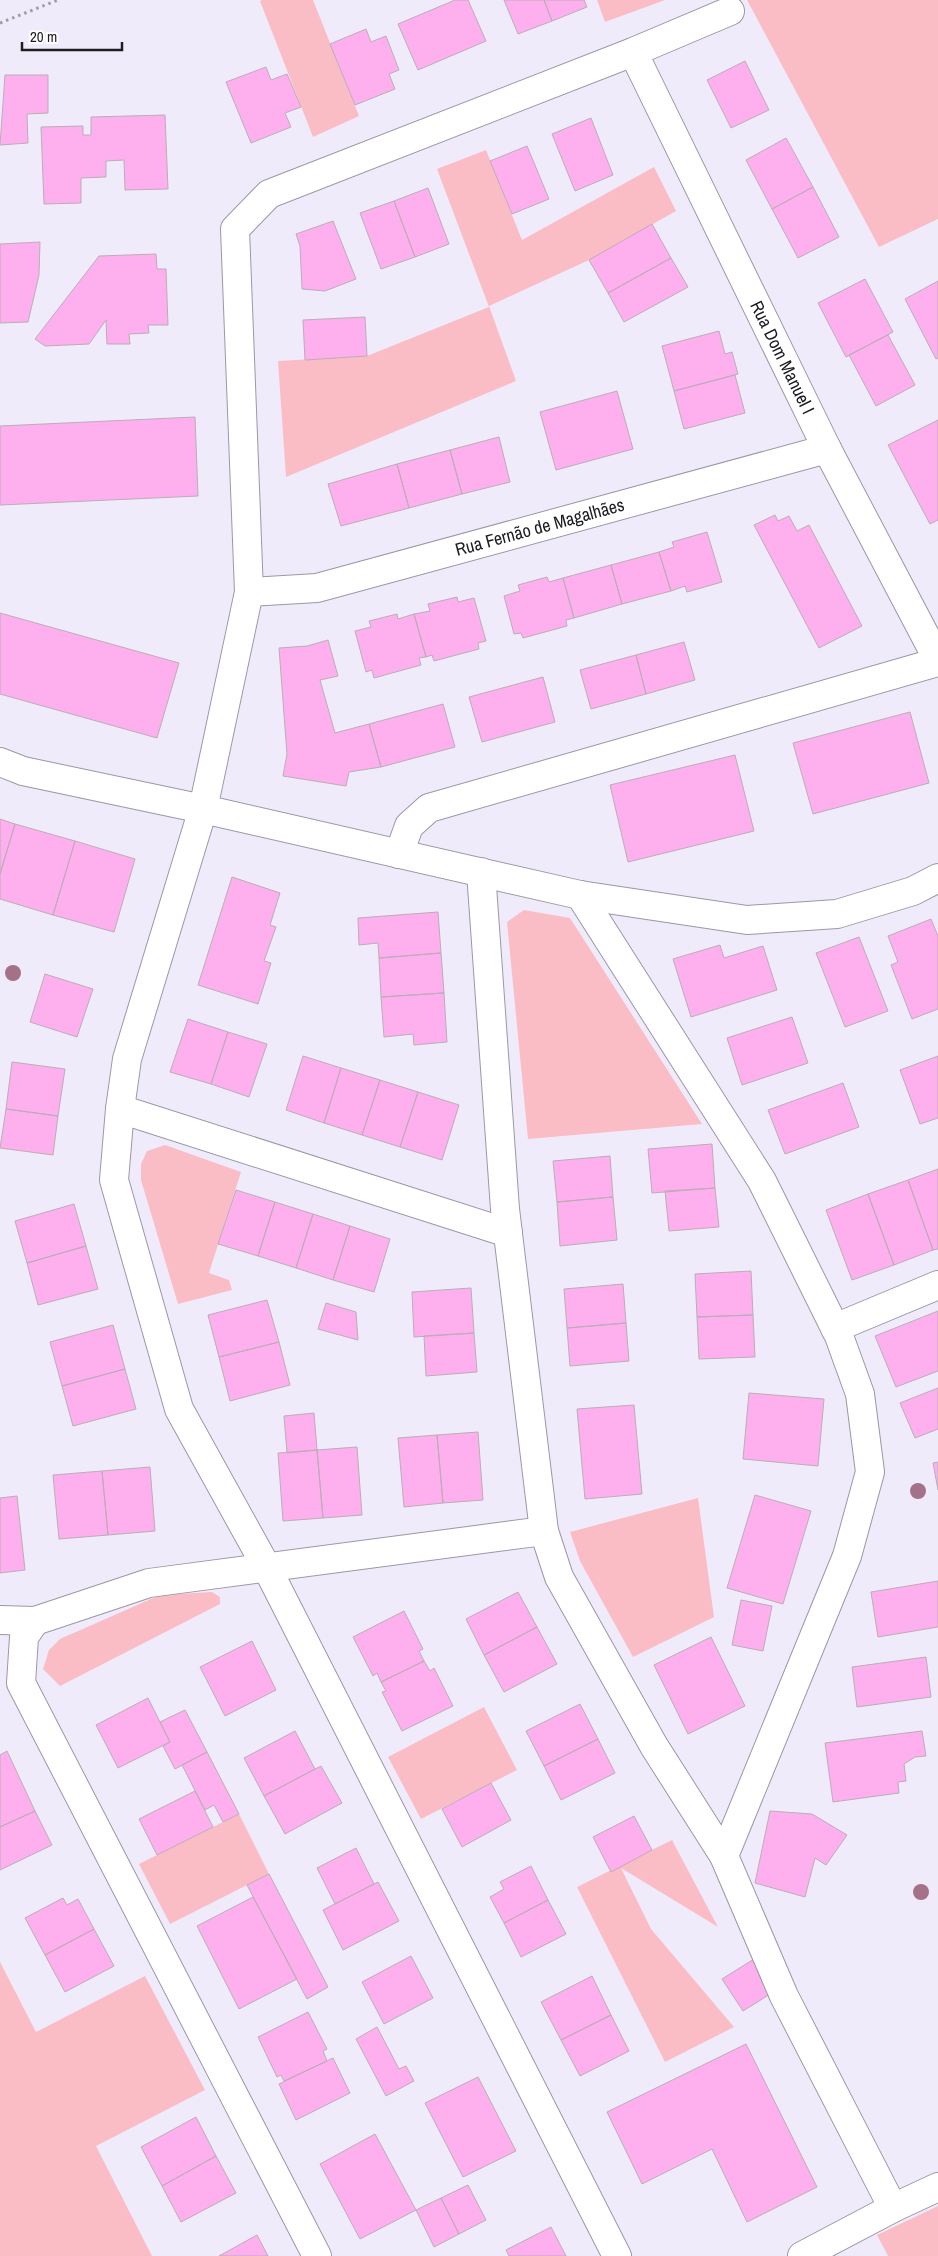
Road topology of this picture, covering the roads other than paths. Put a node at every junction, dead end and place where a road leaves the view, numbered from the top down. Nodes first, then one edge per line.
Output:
1 (730, 11) dead end
2 (633, 52) junction
3 (827, 449) junction
4 (249, 592) junction
5 (938, 661) edge
6 (0, 762) edge
7 (203, 809) junction
8 (399, 854) junction
9 (481, 872) junction
10 (938, 878) edge
11 (580, 895) junction
12 (120, 1109) junction
13 (508, 1233) junction
14 (938, 1285) edge
15 (835, 1328) junction
16 (544, 1532) junction
17 (267, 1568) junction
18 (0, 1620) edge
19 (35, 1621) junction
20 (724, 1856) junction
21 (938, 2187) edge
22 (892, 2208) junction
23 (317, 2256) edge
24 (617, 2256) edge
25 (802, 2256) edge

1 - 2 street
2 - 3 street, Rua Dom Manuel I
2 - 4 street
3 - 4 street, Rua Fernão de Magalhães
3 - 5 street, Rua Dom Manuel I
4 - 7 street
5 - 8 street
6 - 7 street
7 - 8 street
7 - 12 street
8 - 9 street
9 - 11 street
9 - 13 street
10 - 11 street
11 - 15 street
12 - 13 street
12 - 17 street
13 - 16 street
14 - 15 street
15 - 20 street
16 - 17 street
16 - 20 street
17 - 19 street
17 - 24 street
18 - 19 street
19 - 23 street
20 - 22 street
21 - 22 street
22 - 25 street

